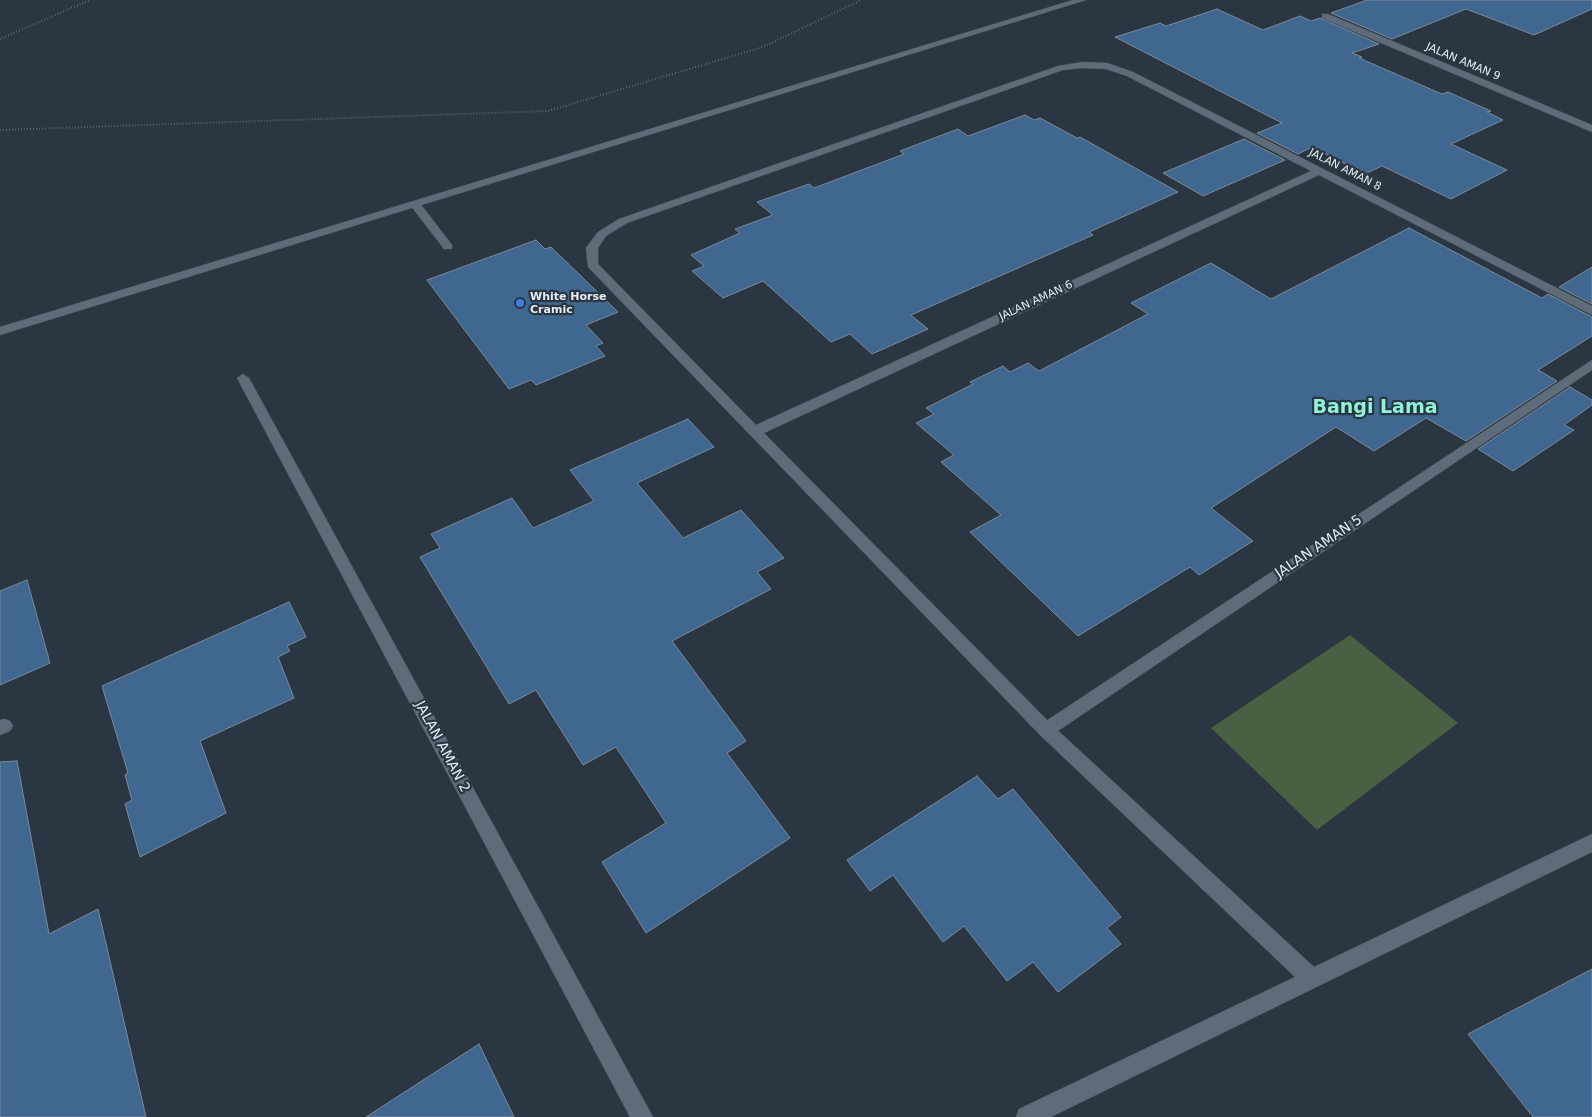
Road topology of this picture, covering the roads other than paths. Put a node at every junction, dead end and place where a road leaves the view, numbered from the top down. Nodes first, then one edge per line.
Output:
1 (1082, 0) edge
2 (1325, 16) dead end
3 (1592, 129) edge
4 (1319, 171) junction
5 (415, 204) junction
6 (448, 247) dead end
7 (1592, 311) edge
8 (2, 330) edge
9 (1592, 364) edge
10 (243, 378) dead end
11 (753, 432) junction
12 (1046, 730) junction
13 (1592, 843) edge
14 (1312, 979) junction
15 (642, 1117) edge
16 (1027, 1117) edge

1 - 5 street
2 - 3 street, JALAN AMAN 9
4 - 7 street, JALAN AMAN 8
4 - 11 street, JALAN AMAN 6
4 - 11 street, JALAN AMAN 8
5 - 6 street
5 - 8 street
9 - 12 street, JALAN AMAN 5
10 - 15 street, JALAN AMAN 2
11 - 12 street, JALAN AMAN 8
12 - 14 street, JALAN AMAN 8
13 - 14 street
14 - 16 street

